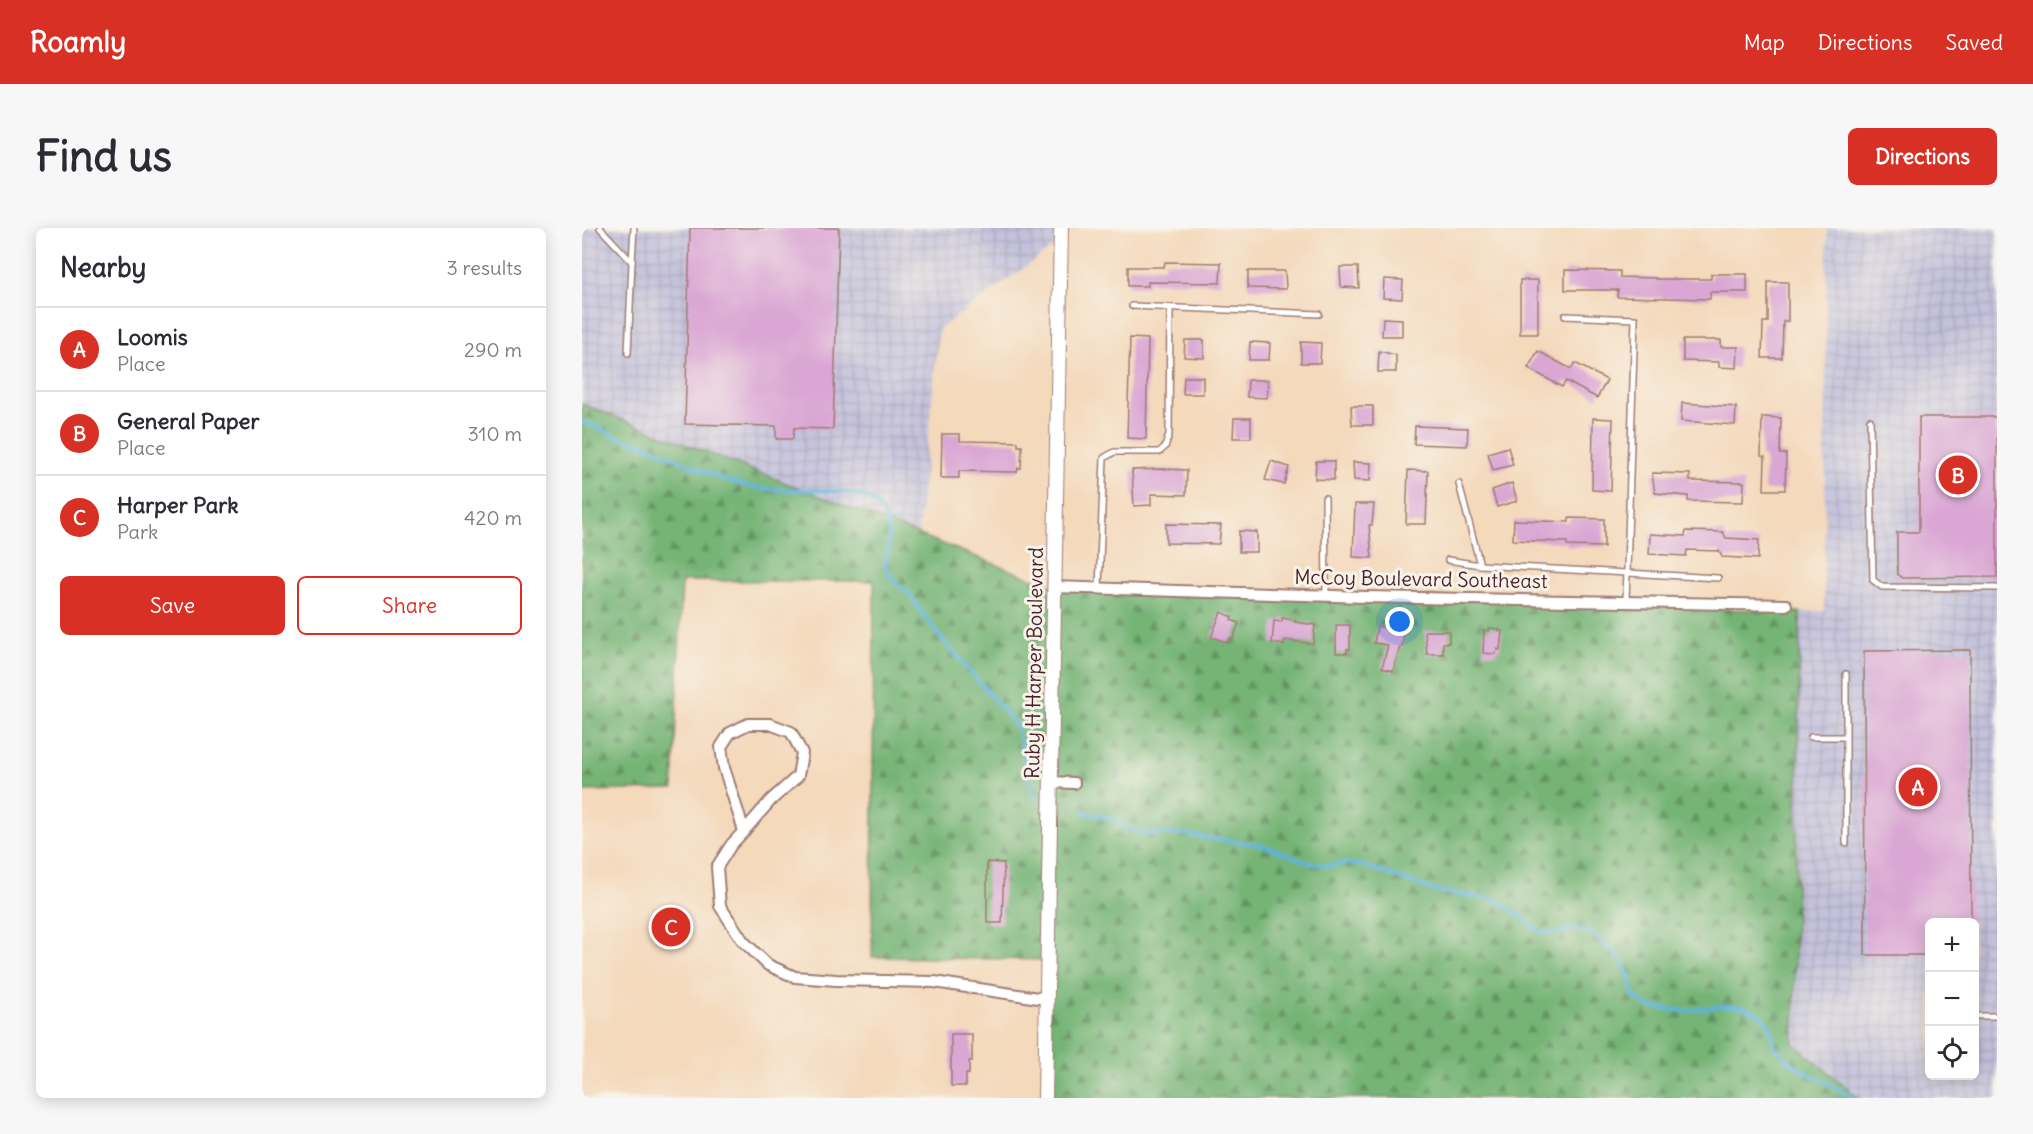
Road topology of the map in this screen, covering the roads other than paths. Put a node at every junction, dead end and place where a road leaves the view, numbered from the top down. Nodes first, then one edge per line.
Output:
1 (600, 228) edge
2 (634, 228) edge
3 (1061, 228) edge
4 (632, 262) junction
5 (1132, 306) dead end
6 (1170, 308) junction
7 (1319, 314) dead end
8 (1565, 316) dead end
9 (628, 352) dead end
10 (1870, 420) dead end
11 (1459, 484) dead end
12 (1325, 498) dead end
13 (1448, 560) dead end
14 (1480, 565) junction
15 (1627, 574) junction
16 (1718, 578) dead end
17 (1054, 586) junction
18 (1099, 588) junction
19 (1997, 588) edge
20 (1326, 595) junction
21 (1626, 602) junction
22 (1786, 605) dead end
23 (1846, 674) dead end
24 (1811, 737) dead end
25 (1845, 737) junction
26 (1051, 782) junction
27 (1074, 783) dead end
28 (744, 831) junction
29 (1846, 843) dead end
30 (1047, 996) junction
31 (1979, 1016) dead end
32 (1997, 1016) edge
33 (1045, 1098) edge

1 - 4 lane
2 - 4 lane
3 - 17 street, Ruby H Harper Boulevard
4 - 9 lane
5 - 6 lane
6 - 7 lane
6 - 18 lane
8 - 15 lane
10 - 19 lane
11 - 14 lane
12 - 20 lane
13 - 14 lane
14 - 15 lane
15 - 16 lane
15 - 21 lane
17 - 18 street, McCoy Boulevard Southeast
17 - 26 street, Ruby H Harper Boulevard
18 - 20 street, McCoy Boulevard Southeast
20 - 21 street, McCoy Boulevard Southeast
21 - 22 street, McCoy Boulevard Southeast
23 - 25 lane
24 - 25 lane
25 - 29 lane
26 - 27 street
26 - 30 street, Ruby H Harper Boulevard
28 - 28 street
28 - 30 street
30 - 33 street, Ruby H Harper Boulevard
31 - 32 lane

